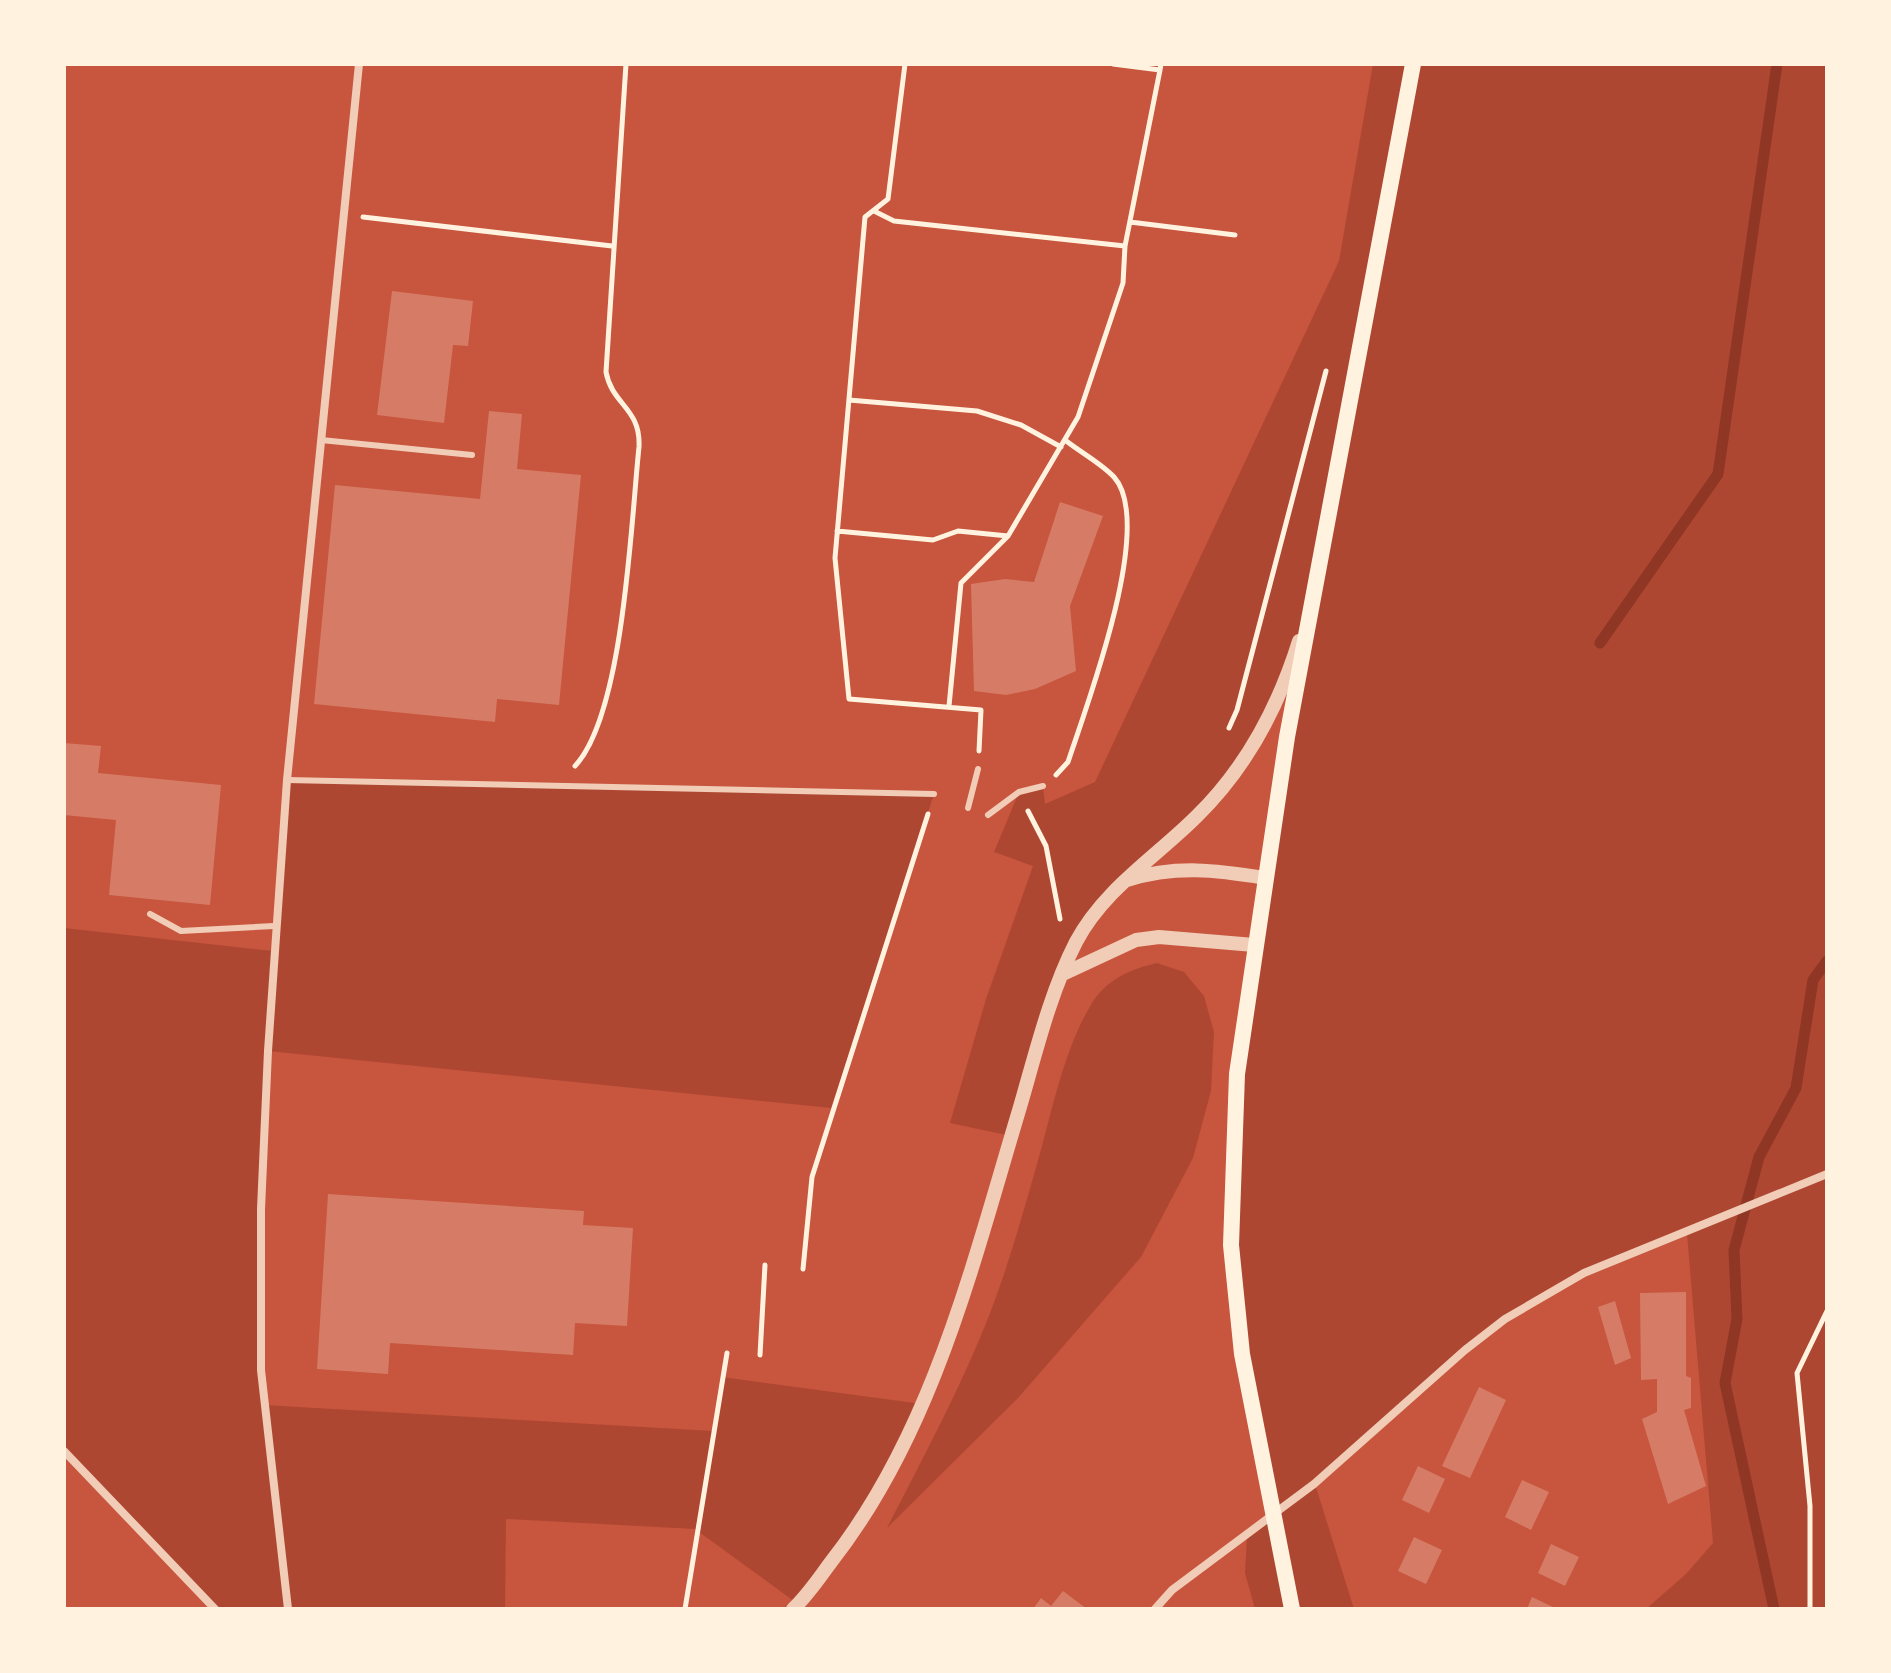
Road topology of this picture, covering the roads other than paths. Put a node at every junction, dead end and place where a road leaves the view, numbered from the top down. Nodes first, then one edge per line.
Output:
1 (359, 64) edge
2 (1413, 64) edge
3 (321, 440) junction
4 (472, 455) dead end
5 (1314, 594) junction
6 (978, 769) road end
7 (287, 780) junction
8 (1043, 786) road end
9 (934, 794) road end
10 (968, 808) dead end
11 (988, 815) dead end
12 (1265, 878) junction
13 (1125, 881) junction
14 (150, 914) dead end
15 (274, 926) junction
16 (1254, 945) junction
17 (1063, 974) junction
18 (1827, 1174) edge
19 (64, 1451) edge
20 (1290, 1601) edge
21 (215, 1609) edge
22 (288, 1609) edge
23 (793, 1609) edge
24 (1155, 1609) edge

1 - 3 street
2 - 5 main road
3 - 4 lane
3 - 7 street
5 - 12 main road
5 - 13 street
6 - 10 lane
7 - 9 lane
7 - 15 street
8 - 11 lane
12 - 13 street
12 - 16 main road
13 - 17 street
14 - 15 lane
15 - 22 street
16 - 17 street
16 - 20 main road
17 - 23 street
18 - 24 street
19 - 21 street

